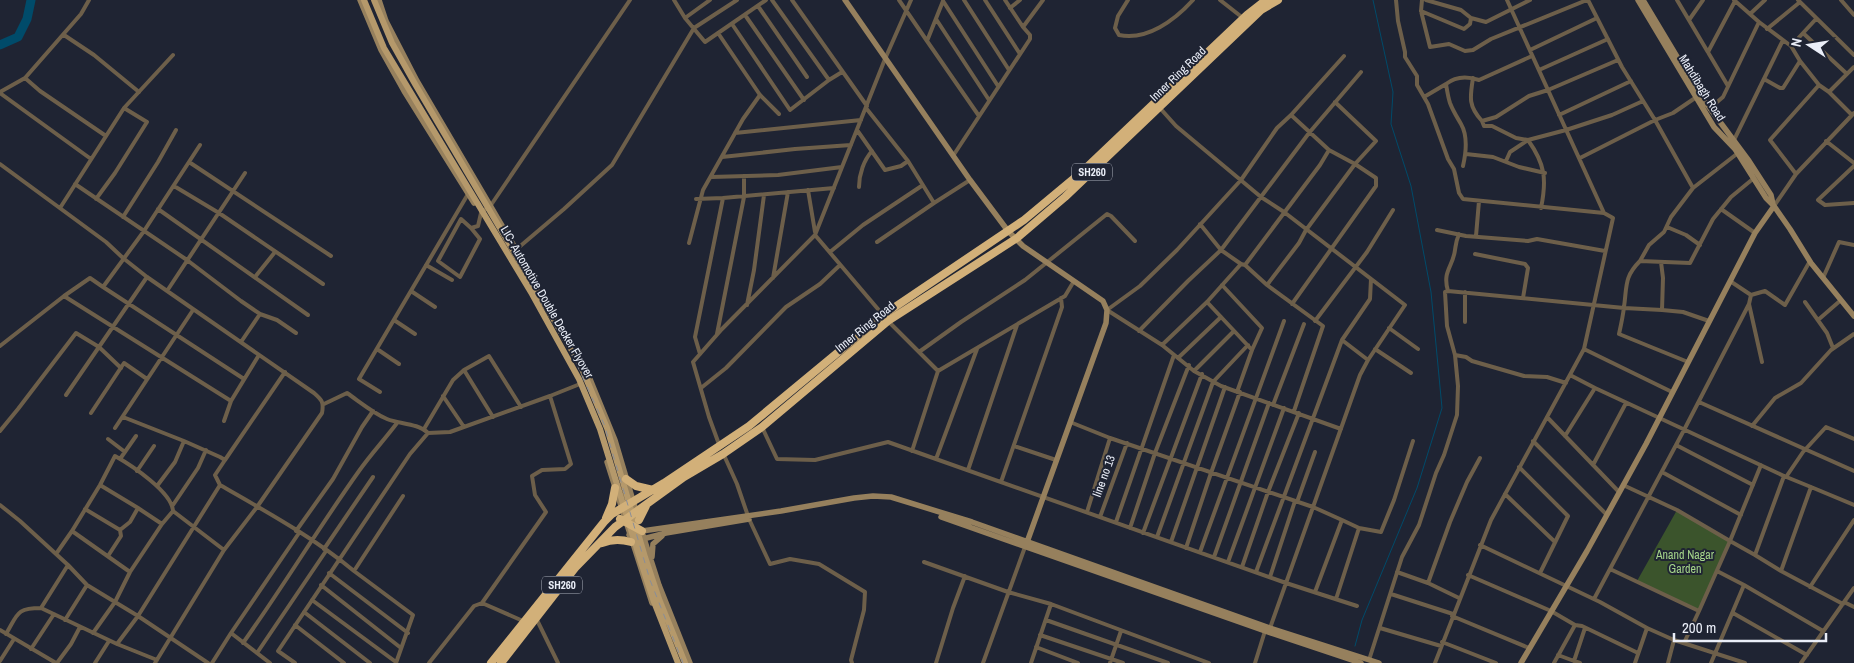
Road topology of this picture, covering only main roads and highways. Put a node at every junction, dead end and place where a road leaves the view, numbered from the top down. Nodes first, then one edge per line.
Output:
1 (362, 0) edge
2 (374, 0) edge
3 (379, 0) edge
4 (845, 0) edge
5 (1266, 0) edge
6 (1278, 0) edge
7 (1638, 0) edge
8 (1643, 0) edge
9 (1698, 96) junction
10 (1774, 206) junction
11 (1008, 231) junction
12 (1017, 238) junction
13 (1854, 316) edge
14 (885, 318) junction
15 (721, 450) junction
16 (626, 479) junction
17 (615, 488) junction
18 (653, 490) junction
19 (653, 499) junction
20 (633, 502) junction
21 (621, 509) junction
22 (634, 513) junction
23 (624, 520) junction
24 (639, 520) junction
25 (604, 522) junction
26 (664, 530) junction
27 (643, 534) junction
28 (630, 538) junction
29 (1026, 545) junction
30 (593, 549) junction
31 (652, 565) junction
32 (534, 615) junction
33 (1350, 657) junction
34 (491, 663) edge
35 (501, 663) edge
36 (677, 663) edge
37 (685, 663) edge
38 (690, 663) edge
39 (1361, 663) edge
40 (1379, 663) edge
41 (1521, 663) edge

1 - 17 main road
1 - 36 main road, LIC- Automotive Double Decker Flyover
2 - 37 main road, LIC- Automotive Double Decker Flyover
3 - 16 main road
4 - 11 main road
5 - 11 highway, Inner Ring Road
6 - 12 highway, Inner Ring Road / SH260
7 - 9 main road, Mahdibagh Road
8 - 9 main road, Mahdibagh Road
9 - 10 main road, Mahdibagh Road
9 - 10 main road, Mahdibagh Road
10 - 13 main road, Mahdibagh Road
10 - 41 main road
11 - 12 main road
11 - 14 highway, Inner Ring Road
12 - 14 highway, Inner Ring Road / SH260
12 - 29 main road
14 - 15 highway, Inner Ring Road
14 - 15 highway, Inner Ring Road / SH260
15 - 18 highway, Inner Ring Road
15 - 19 highway, Inner Ring Road
16 - 18 highway
16 - 20 main road
17 - 21 main road
17 - 25 highway
18 - 20 highway, Inner Ring Road
19 - 22 highway, Inner Ring Road
19 - 24 highway
20 - 21 highway, Inner Ring Road
20 - 22 main road
21 - 23 main road
21 - 25 highway, Inner Ring Road
22 - 23 highway, Inner Ring Road / SH260
22 - 24 main road
23 - 25 highway
23 - 27 highway
23 - 28 main road
23 - 30 highway, Inner Ring Road / SH260
24 - 26 main road
24 - 27 main road
25 - 32 highway, Inner Ring Road
26 - 27 main road
26 - 29 main road
26 - 31 main road
27 - 28 main road
27 - 31 main road
28 - 30 highway
28 - 36 main road
29 - 33 main road
30 - 32 highway, Inner Ring Road / SH260
31 - 38 main road
32 - 34 highway, Inner Ring Road
32 - 35 highway, Inner Ring Road / SH260
33 - 39 main road
33 - 40 main road

